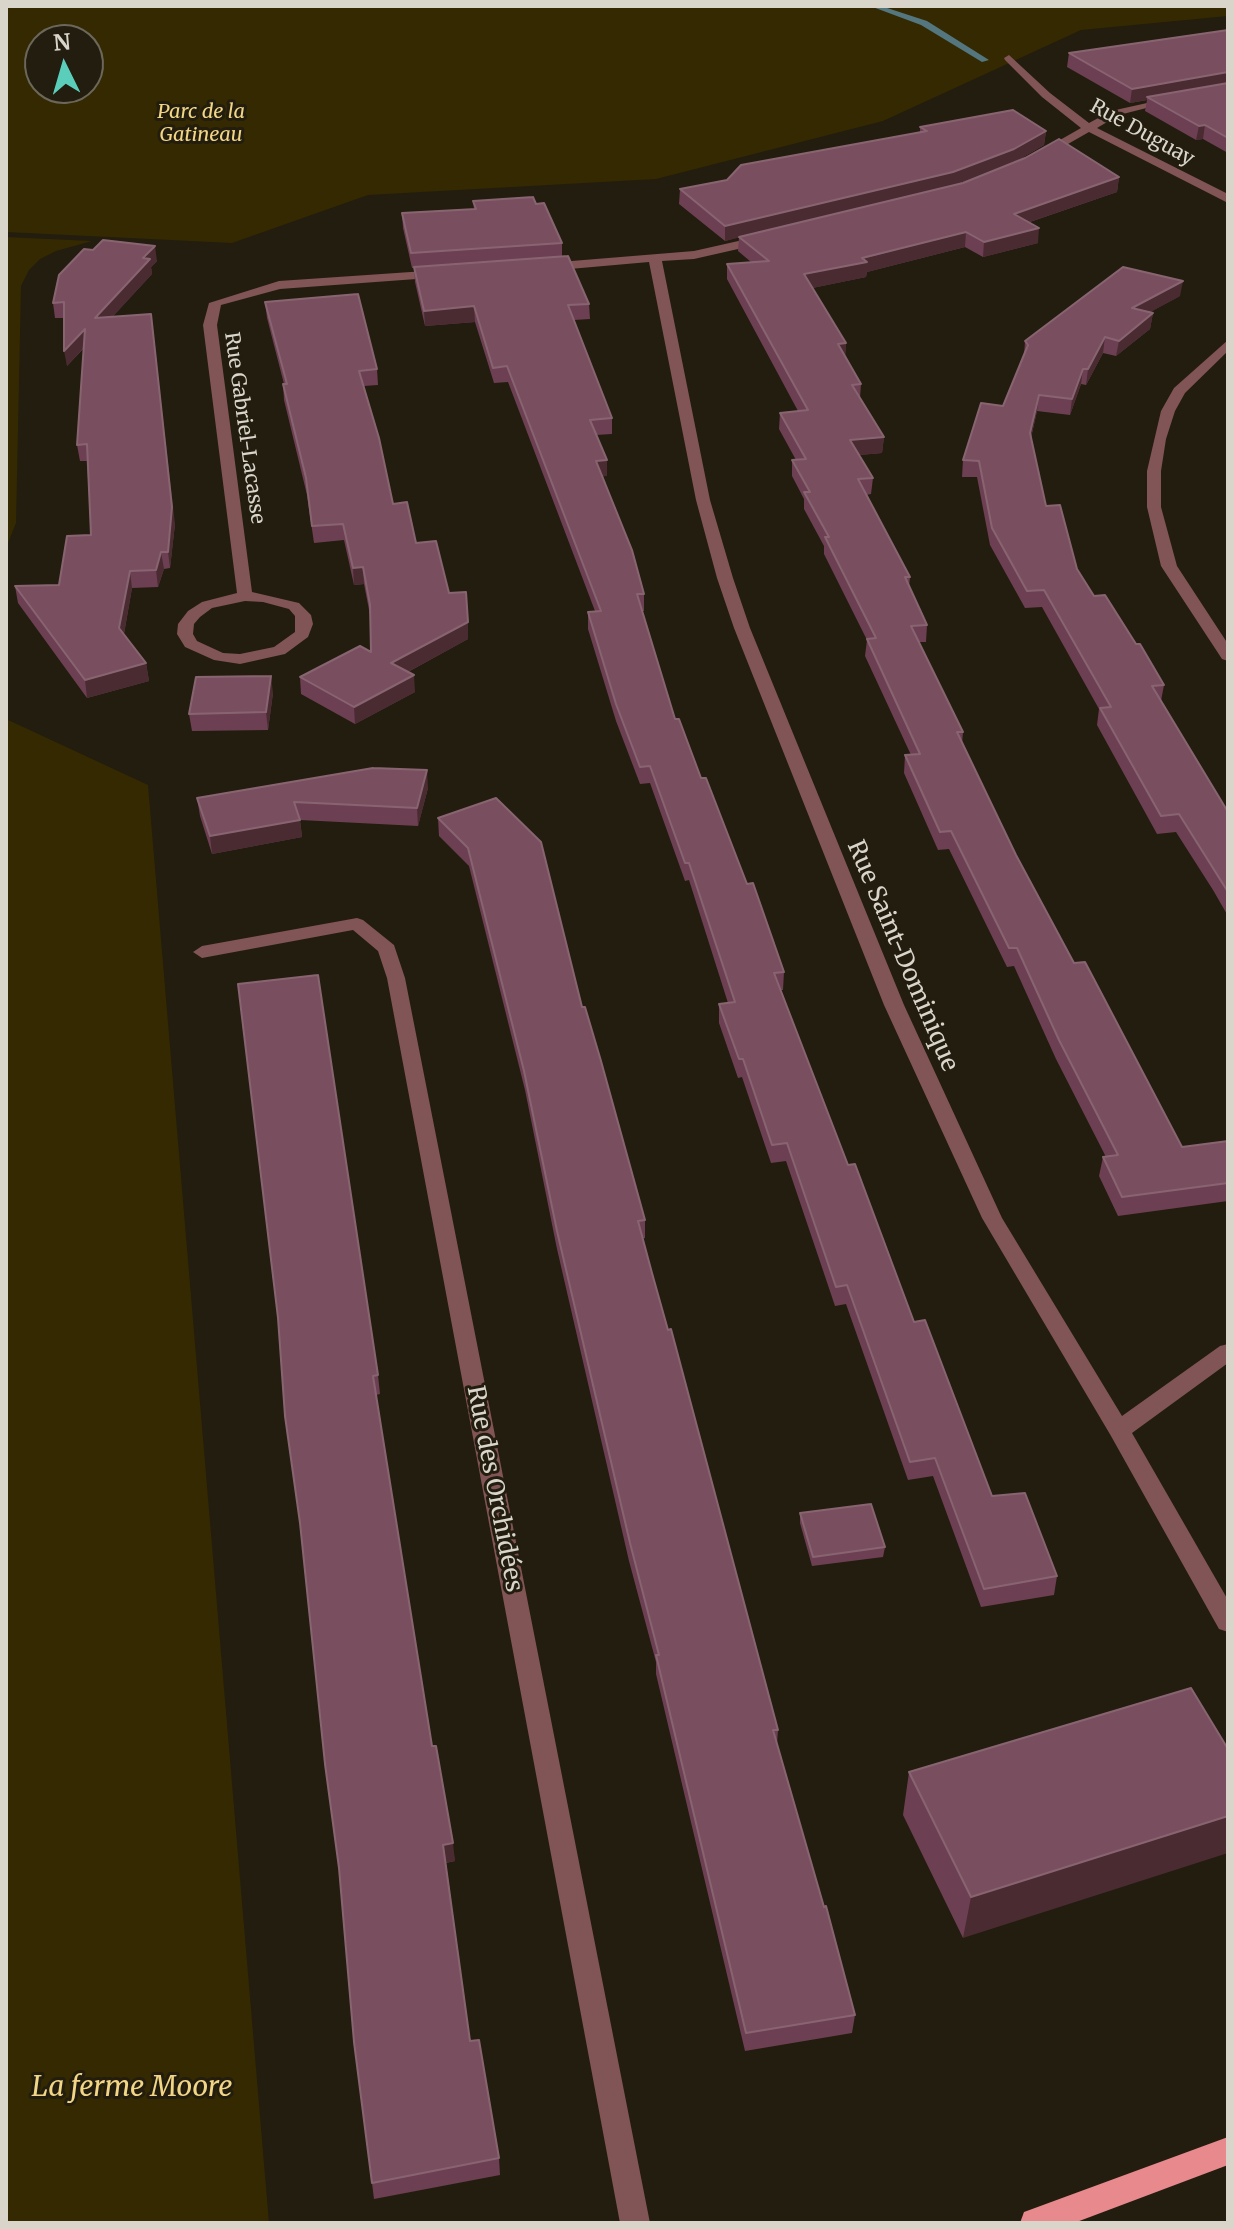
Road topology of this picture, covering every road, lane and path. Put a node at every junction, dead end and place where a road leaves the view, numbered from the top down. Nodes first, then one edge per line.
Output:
1 (1009, 58) dead end
2 (1185, 97) edge
3 (1089, 128) junction
4 (1028, 163) edge
5 (1228, 199) edge
6 (781, 236) edge
7 (655, 259) junction
8 (528, 268) edge
9 (450, 274) edge
10 (1228, 344) edge
11 (245, 596) junction
12 (1228, 656) edge
13 (202, 952) dead end
14 (1228, 1352) edge
15 (1119, 1430) junction
16 (1228, 1622) edge
17 (1228, 2151) edge
18 (635, 2223) edge
19 (1035, 2223) edge

1 - 3 street, Rue Duguay
2 - 3 street
3 - 4 street
3 - 5 street, Rue Duguay
6 - 7 street
7 - 8 street
7 - 15 street, Rue Saint-Dominique
9 - 11 street, Rue Gabriel-Lacasse
10 - 12 street
11 - 11 street
13 - 18 street, Rue des Orchidées
14 - 15 street
15 - 16 street, Rue Saint-Dominique
17 - 19 main road

